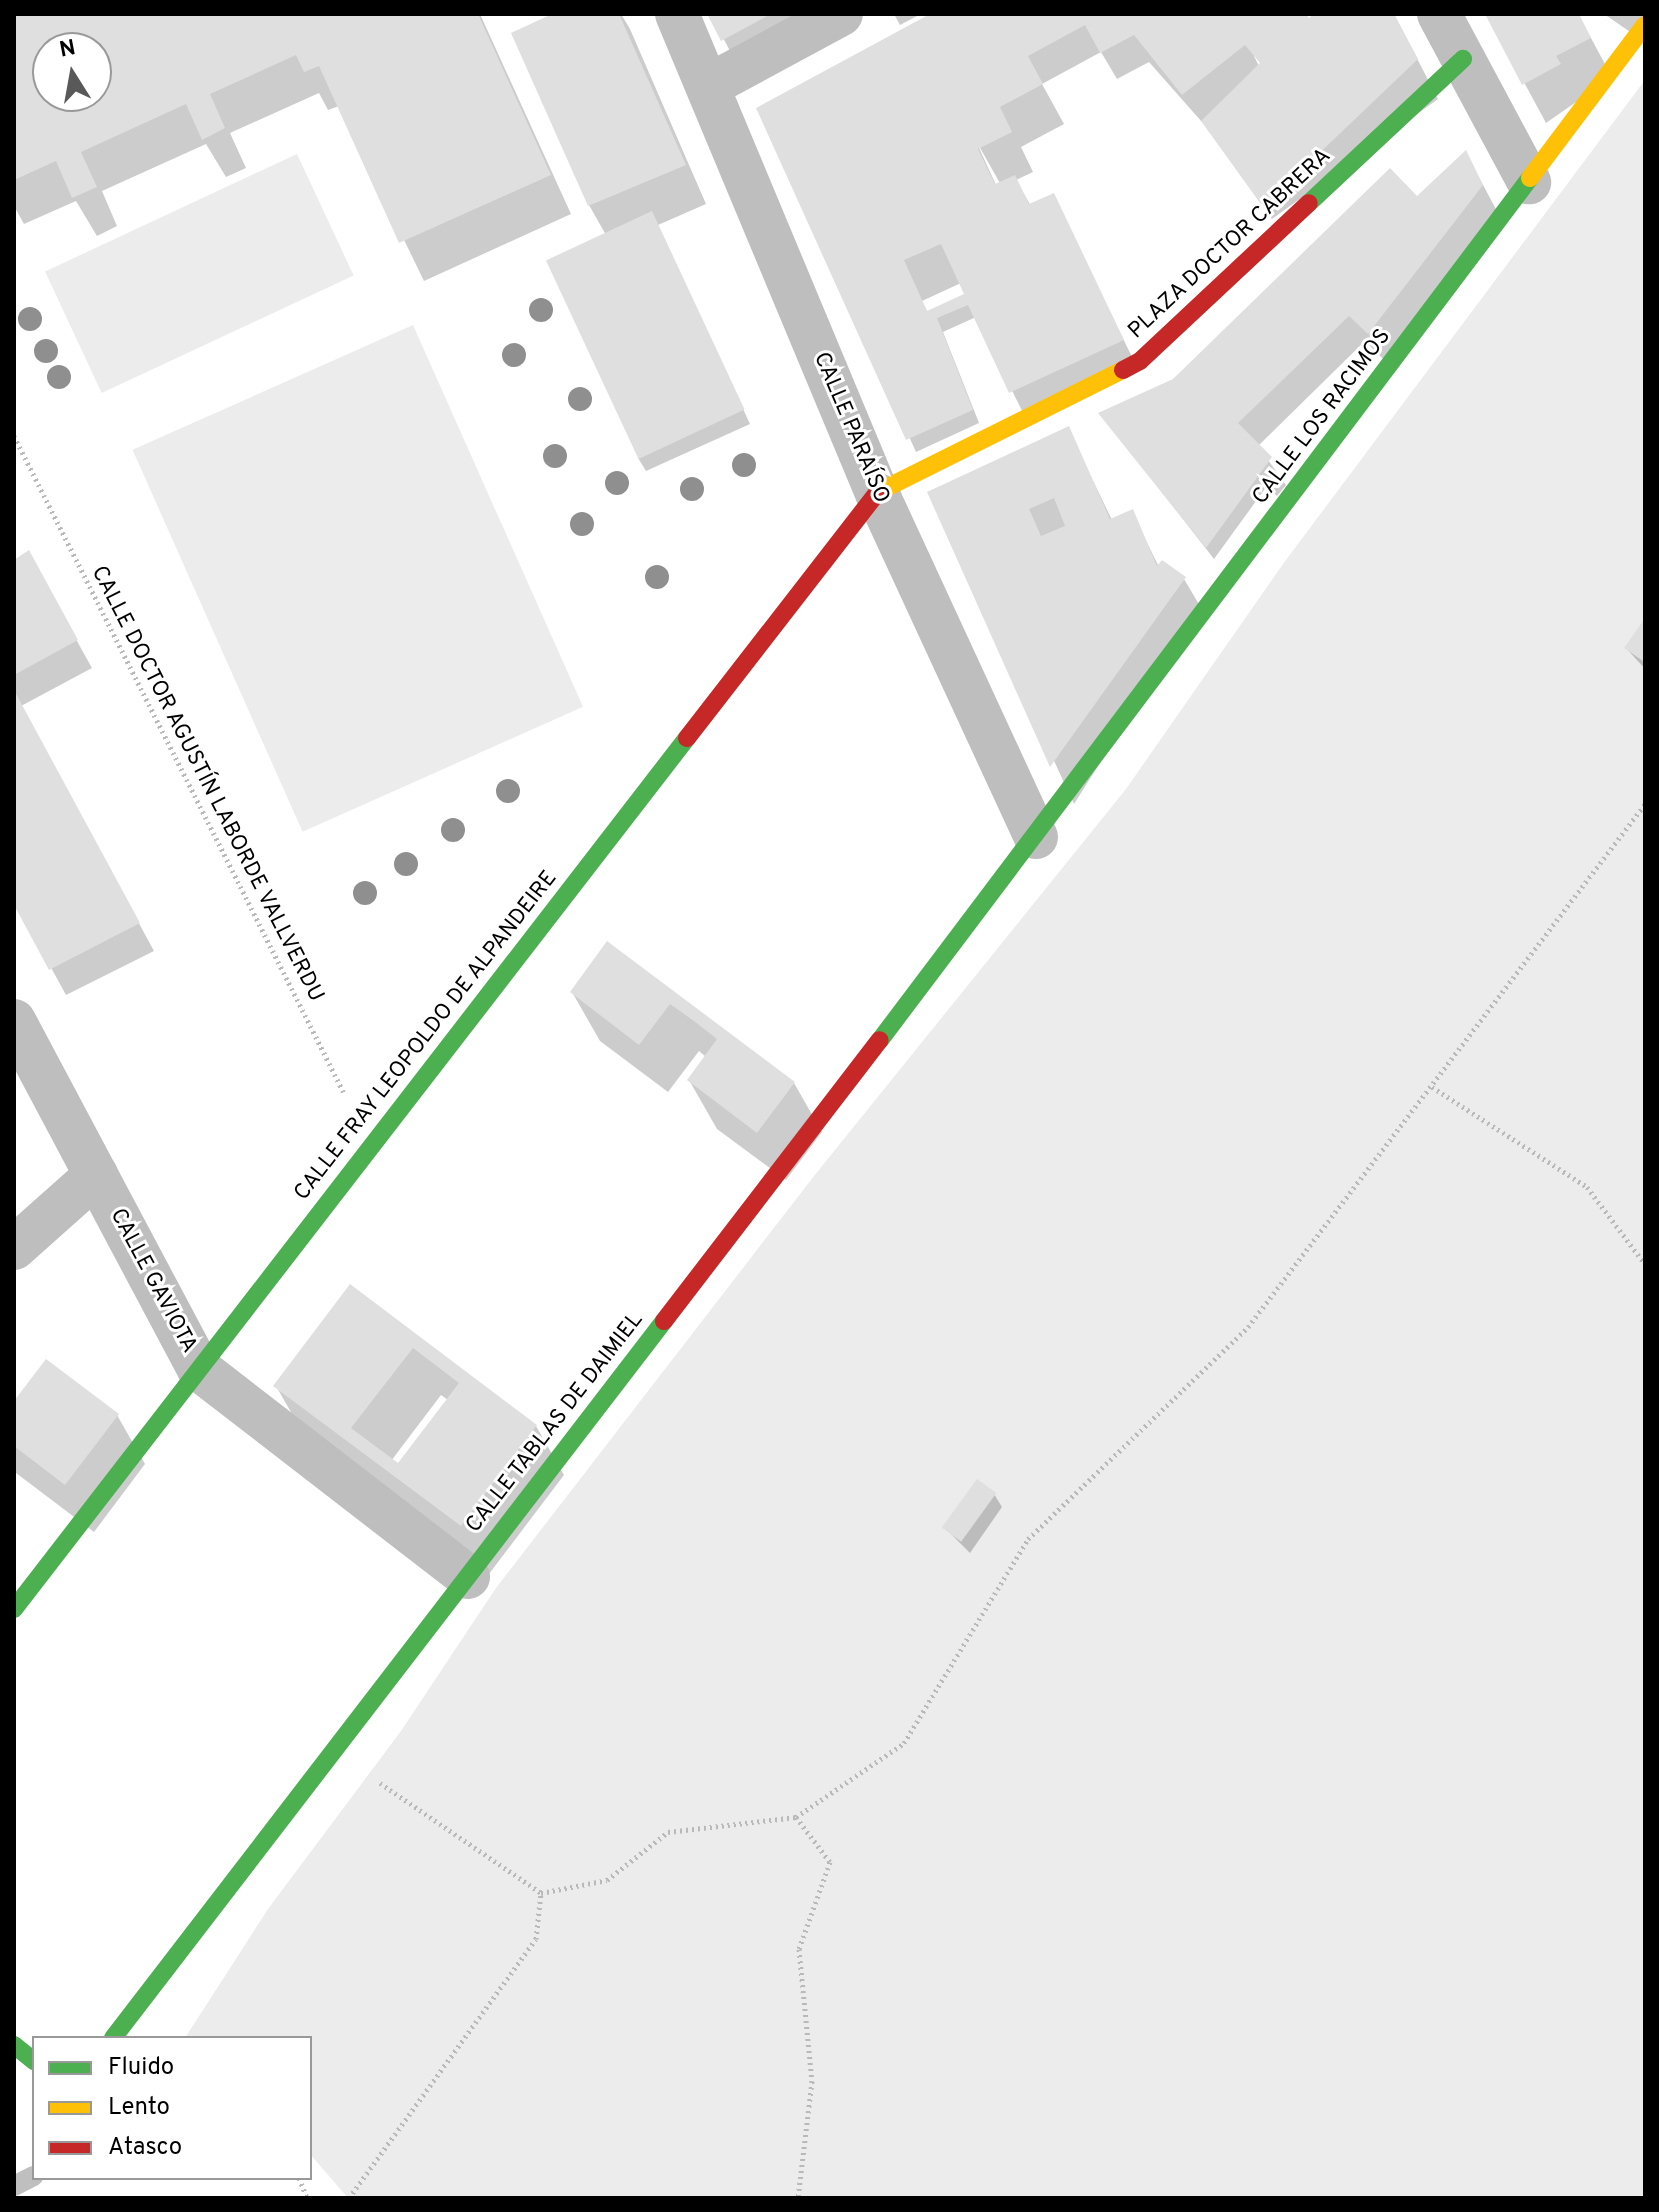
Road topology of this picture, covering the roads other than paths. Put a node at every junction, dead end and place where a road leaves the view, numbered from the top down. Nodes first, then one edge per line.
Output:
1 (677, 14) edge
2 (841, 14) edge
3 (1439, 14) edge
4 (1645, 25) edge
5 (1463, 59) junction
6 (708, 86) junction
7 (1529, 182) junction
8 (877, 493) junction
9 (1036, 837) junction
10 (14, 1021) edge
11 (96, 1175) junction
12 (14, 1248) edge
13 (199, 1369) junction
14 (468, 1577) junction
15 (14, 1609) edge
16 (115, 2036) edge
17 (14, 2045) edge
18 (32, 2059) edge

1 - 6 street, CALLE PARAÍSO
2 - 6 street
3 - 5 street
4 - 7 street, CALLE LOS RACIMOS
5 - 7 street
5 - 8 street, PLAZA DOCTOR CABRERA
6 - 8 street, CALLE PARAÍSO
7 - 9 street, CALLE LOS RACIMOS
8 - 9 street, CALLE PARAÍSO
8 - 13 street, CALLE FRAY LEOPOLDO DE ALPANDEIRE
9 - 14 street, CALLE TABLAS DE DAIMIEL
10 - 11 street, CALLE GAVIOTA
11 - 12 street
11 - 13 street, CALLE GAVIOTA
13 - 14 street, CALLE GAVIOTA
13 - 15 street, CALLE FRAY LEOPOLDO DE ALPANDEIRE
14 - 16 street, CALLE TABLAS DE DAIMIEL
17 - 18 street

